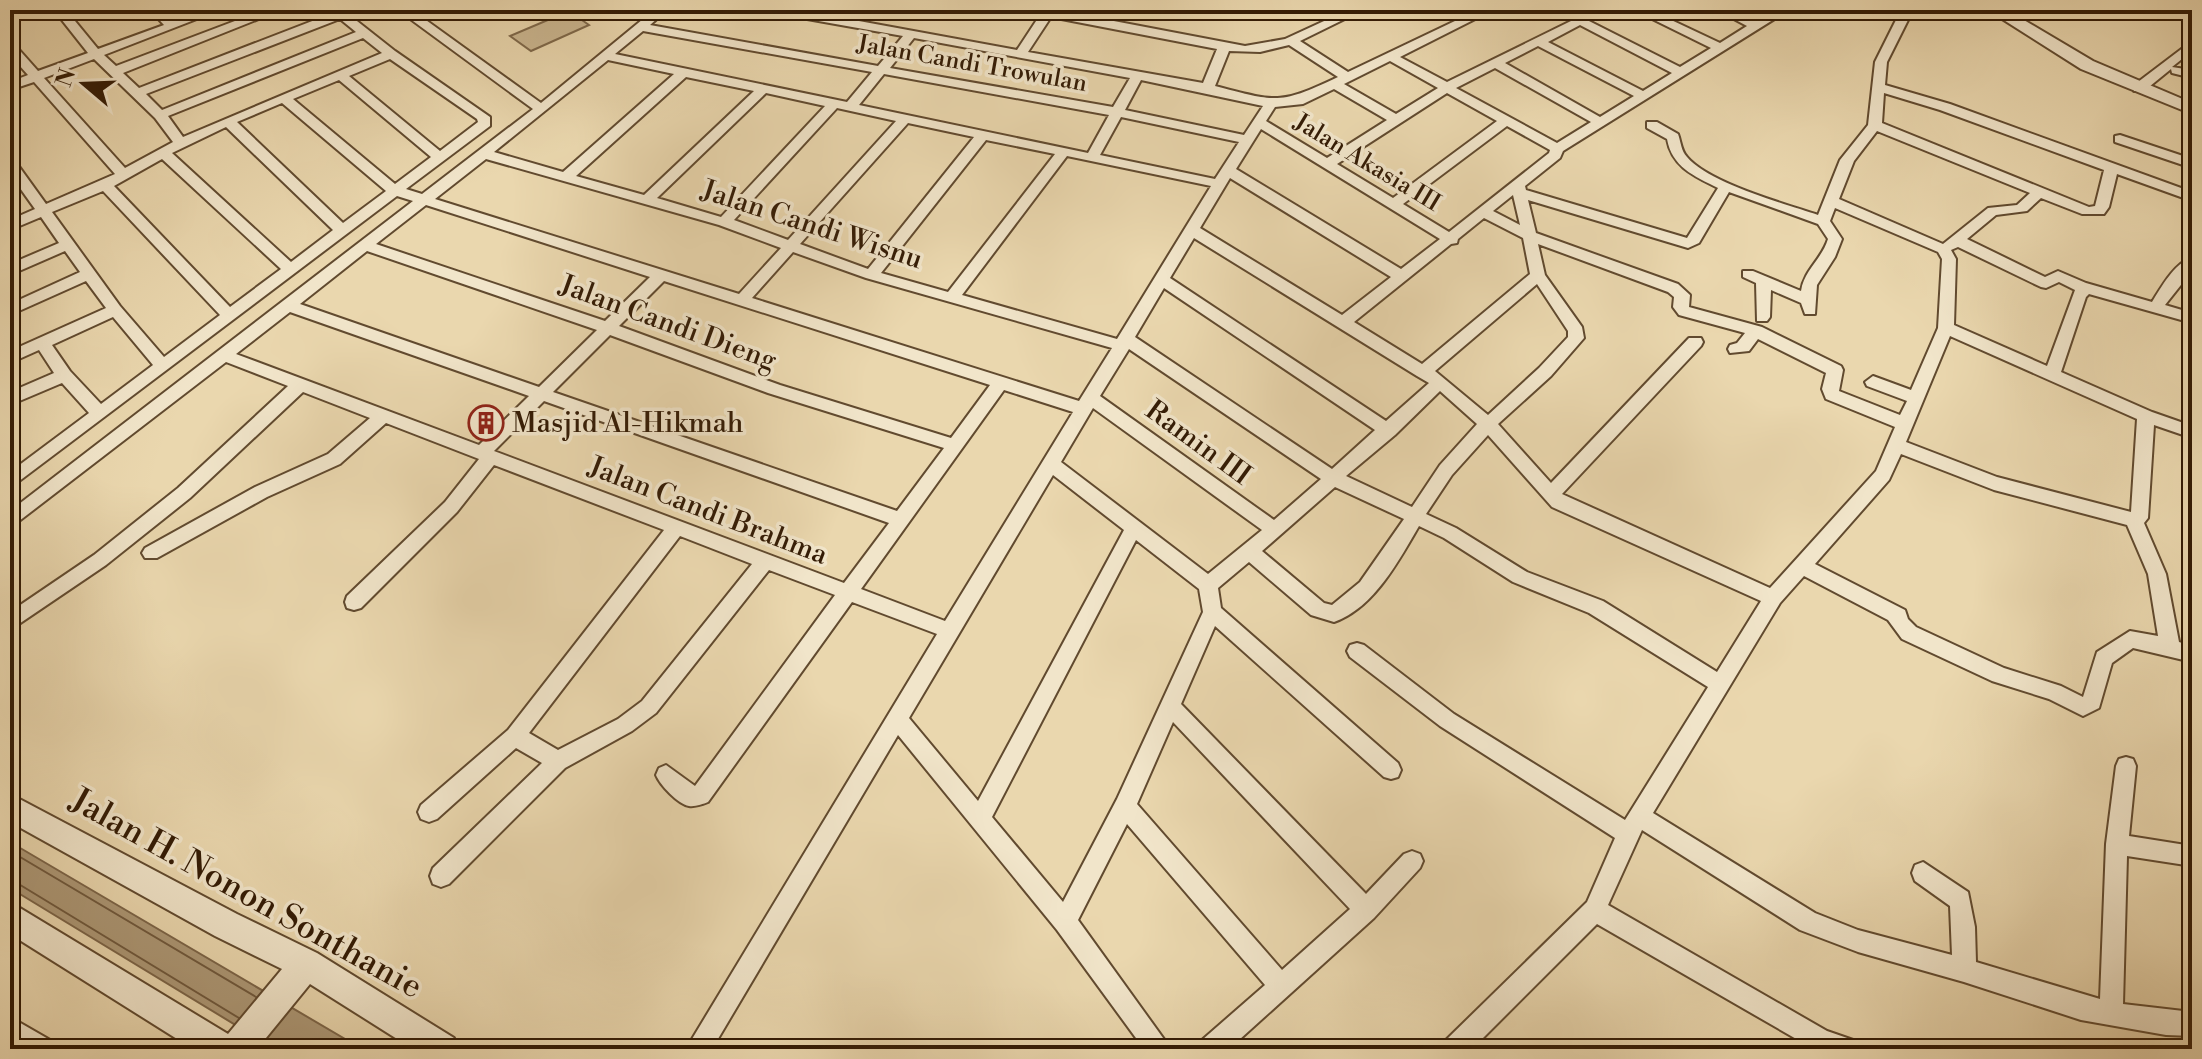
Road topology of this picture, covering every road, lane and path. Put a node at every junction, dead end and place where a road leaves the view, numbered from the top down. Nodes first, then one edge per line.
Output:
1 (60, 10) edge
2 (156, 10) edge
3 (214, 10) edge
4 (275, 10) edge
5 (404, 10) edge
6 (661, 10) edge
7 (779, 10) edge
8 (1030, 10) edge
9 (1357, 10) edge
10 (1487, 10) edge
11 (1559, 10) edge
12 (1601, 10) edge
13 (1640, 10) edge
14 (1723, 10) edge
15 (1783, 10) edge
16 (1907, 10) edge
17 (1996, 10) edge
18 (339, 12) edge
19 (1049, 12) edge
20 (816, 14) edge
21 (1579, 21) junction
22 (172, 26) junction
23 (1756, 26) junction
24 (640, 27) junction
25 (364, 33) junction
26 (911, 34) junction
27 (1291, 41) junction
28 (1537, 41) junction
29 (1225, 45) junction
30 (2192, 45) edge
31 (10, 47) edge
32 (1718, 47) junction
33 (1021, 53) junction
34 (391, 54) junction
35 (97, 55) junction
36 (605, 56) junction
37 (1392, 57) junction
38 (2192, 57) edge
39 (1495, 63) junction
40 (881, 70) junction
41 (2176, 70) junction
42 (116, 71) junction
43 (684, 72) junction
44 (1682, 73) junction
45 (2192, 74) edge
46 (342, 76) junction
47 (1137, 76) junction
48 (35, 77) junction
49 (1342, 81) junction
50 (10, 86) edge
51 (1448, 87) junction
52 (1877, 87) junction
53 (1208, 88) junction
54 (763, 89) junction
55 (2144, 90) junction
56 (138, 93) junction
57 (1643, 96) junction
58 (284, 98) junction
59 (834, 104) junction
60 (1271, 104) junction
61 (850, 107) junction
62 (541, 109) junction
63 (2192, 109) edge
64 (1117, 112) junction
65 (160, 115) junction
66 (905, 119) junction
67 (1396, 120) junction
68 (1507, 120) junction
69 (228, 121) junction
70 (1600, 122) junction
71 (1260, 123) junction
72 (1652, 125) dead end
73 (1875, 125) junction
74 (983, 135) junction
75 (2120, 139) dead end
76 (1248, 140) junction
77 (181, 143) junction
78 (1557, 149) junction
79 (163, 152) junction
80 (1063, 152) junction
81 (484, 154) junction
82 (439, 157) junction
83 (1092, 158) junction
84 (10, 164) edge
85 (1327, 164) junction
86 (2192, 164) edge
87 (2112, 166) junction
88 (123, 175) junction
89 (566, 177) junction
90 (1224, 178) junction
91 (105, 185) junction
92 (1725, 187) junction
93 (1519, 189) junction
94 (396, 191) junction
95 (2038, 193) junction
96 (2192, 197) edge
97 (424, 199) junction
98 (647, 200) junction
99 (1829, 200) junction
100 (1393, 205) junction
101 (45, 211) junction
102 (1485, 213) junction
103 (1823, 221) junction
104 (724, 222) junction
105 (10, 225) edge
106 (342, 230) junction
107 (1192, 230) junction
108 (1530, 236) junction
109 (1452, 240) junction
110 (69, 244) junction
111 (364, 245) junction
112 (1950, 245) junction
113 (792, 248) junction
114 (2192, 262) edge
115 (290, 269) junction
116 (10, 270) edge
117 (91, 273) junction
118 (662, 274) junction
119 (1748, 274) dead end
120 (871, 275) junction
121 (1538, 275) junction
122 (1403, 277) junction
123 (1162, 280) junction
124 (1764, 280) junction
125 (2086, 289) junction
126 (953, 296) junction
127 (743, 299) junction
128 (287, 305) junction
129 (2156, 308) junction
130 (10, 310) edge
131 (115, 310) junction
132 (229, 315) junction
133 (2192, 318) edge
134 (1344, 322) junction
135 (1759, 324) junction
136 (608, 328) junction
137 (1946, 328) junction
138 (1695, 342) dead end
139 (42, 343) junction
140 (1125, 343) junction
141 (1736, 349) dead end
142 (223, 355) junction
143 (10, 357) edge
144 (162, 365) junction
145 (1423, 372) junction
146 (2053, 373) junction
147 (64, 375) junction
148 (1001, 382) junction
149 (1440, 382) junction
150 (1873, 382) dead end
151 (301, 384) junction
152 (542, 394) junction
153 (1917, 398) junction
154 (10, 399) edge
155 (1087, 404) junction
156 (99, 413) junction
157 (383, 416) junction
158 (2146, 416) junction
159 (1905, 424) junction
160 (1489, 425) junction
161 (1389, 431) junction
162 (2192, 432) edge
163 (955, 445) junction
164 (1896, 445) junction
165 (486, 455) junction
166 (1051, 464) junction
167 (1333, 478) junction
168 (10, 481) edge
169 (1551, 494) junction
170 (1417, 517) junction
171 (901, 520) junction
172 (2134, 520) junction
173 (10, 521) edge
174 (677, 527) junction
175 (1133, 529) junction
176 (1275, 530) junction
177 (1249, 551) junction
178 (151, 553) dead end
179 (765, 561) junction
180 (1802, 566) junction
181 (1208, 585) junction
182 (848, 593) junction
183 (1773, 598) junction
184 (354, 602) dead end
185 (1212, 612) junction
186 (10, 622) edge
187 (950, 631) junction
188 (2170, 647) junction
189 (1357, 651) dead end
190 (2192, 654) edge
191 (1720, 684) junction
192 (1171, 707) junction
193 (897, 719) junction
194 (515, 736) junction
195 (558, 761) junction
196 (2126, 766) dead end
197 (1391, 770) dead end
198 (666, 775) dead end
199 (1125, 806) junction
200 (10, 807) edge
201 (429, 812) dead end
202 (980, 818) junction
203 (1633, 825) junction
204 (2117, 844) junction
205 (2192, 856) edge
206 (1412, 861) dead end
207 (1923, 873) dead end
208 (441, 876) dead end
209 (1366, 910) junction
210 (1595, 910) junction
211 (10, 917) edge
212 (1065, 922) junction
213 (1964, 970) junction
214 (299, 972) junction
215 (1281, 986) junction
216 (2111, 1013) junction
217 (2192, 1024) edge
218 (10, 1029) edge
219 (1817, 1045) edge
220 (234, 1046) edge
221 (41, 1049) edge
222 (443, 1049) edge
223 (698, 1049) edge
224 (1159, 1049) edge
225 (1211, 1049) edge
226 (1455, 1049) edge
227 (1844, 1049) edge

1 - 35 street
2 - 22 street
3 - 22 street
4 - 42 street
5 - 62 street
6 - 24 street
7 - 20 street
8 - 19 street
9 - 27 street
10 - 37 street
11 - 21 street
12 - 21 street
13 - 32 street
14 - 23 street
15 - 23 street
16 - 52 street
17 - 55 street
18 - 25 street
18 - 56 street
19 - 29 street
19 - 33 street
20 - 26 street
21 - 28 street
21 - 44 street
22 - 35 street
23 - 32 street
24 - 36 street
24 - 40 street, Jalan Candi Trowulan
25 - 34 street
25 - 65 street
26 - 33 street
26 - 40 street
27 - 29 street
27 - 49 street
28 - 39 street
28 - 57 street
29 - 53 street
30 - 55 street
31 - 48 street
32 - 44 street
33 - 47 street
34 - 46 street
34 - 82 street
35 - 42 street
35 - 48 street
36 - 43 street
36 - 62 street
37 - 49 street
37 - 51 street
38 - 41 street
39 - 51 street
39 - 70 street
40 - 61 street
40 - 64 street, Jalan Candi Trowulan
41 - 45 street
41 - 55 street
42 - 56 street
43 - 54 street
43 - 89 street
44 - 57 street
46 - 58 street
46 - 82 street
47 - 53 street
47 - 64 street
48 - 50 street
48 - 88 street
49 - 60 street
49 - 67 street
51 - 67 street
51 - 68 street
52 - 73 street
52 - 87 street
53 - 60 street
54 - 59 street
54 - 98 street
55 - 63 street
56 - 65 street
57 - 70 street
58 - 69 street
58 - 94 street
59 - 61 street
59 - 104 street
60 - 71 street
61 - 66 street
62 - 81 street
64 - 76 street, Jalan Candi Trowulan
64 - 83 street
65 - 77 street
66 - 74 street
66 - 113 street
67 - 85 street
68 - 78 street
68 - 100 street
69 - 77 street
69 - 106 street
70 - 78 street
71 - 76 street
71 - 85 street, Jalan Akasia III
72 - 92 street
73 - 95 street
73 - 99 street
74 - 80 street
74 - 120 street
75 - 86 street
76 - 90 street
77 - 79 street
78 - 93 street
79 - 88 street
79 - 115 street
80 - 83 street
80 - 126 street
81 - 89 street, Jalan Candi Wisnu
81 - 97 street
82 - 94 street
83 - 90 street
84 - 101 street
85 - 100 street, Jalan Akasia III
87 - 95 street
87 - 96 street
88 - 91 street
89 - 98 street, Jalan Candi Wisnu
90 - 107 street
90 - 122 street
91 - 101 street
91 - 132 street
92 - 93 street
92 - 103 street
93 - 102 street
93 - 108 street
94 - 97 street, Ramin III
94 - 106 street
95 - 112 street
97 - 111 street
97 - 118 street, Ramin III
98 - 104 street, Jalan Candi Wisnu
99 - 103 street
99 - 112 street
100 - 109 street, Jalan Akasia III
101 - 105 street
101 - 110 street
102 - 108 street
102 - 109 street
103 - 124 street
104 - 113 street, Jalan Candi Wisnu
106 - 115 street
107 - 123 street
107 - 134 street
108 - 121 street
108 - 135 street
109 - 122 street
110 - 116 street
110 - 117 street
111 - 128 street
111 - 136 street, Jalan Candi Dieng
112 - 125 street
112 - 137 street
113 - 120 street, Jalan Candi Wisnu
113 - 127 street
114 - 129 street
115 - 132 street
117 - 130 street
117 - 131 street
118 - 127 street, Ramin III
118 - 136 street
119 - 124 street
120 - 126 street, Jalan Candi Wisnu
121 - 145 street
121 - 160 street
122 - 134 street
123 - 140 street
123 - 161 street
124 - 135 street
125 - 129 street
125 - 146 street
126 - 140 street, Jalan Candi Wisnu
127 - 148 street, Ramin III
128 - 142 street
128 - 152 street
129 - 133 street
131 - 139 street
131 - 144 street
132 - 144 street
134 - 145 street
135 - 141 street
135 - 159 street
136 - 152 street
136 - 163 street, Jalan Candi Dieng
137 - 146 street
137 - 153 street
138 - 169 street
139 - 143 street
139 - 147 street
140 - 155 street
140 - 167 street, Jalan Candi Wisnu
142 - 151 street, Jalan Candi Brahma
142 - 173 street
144 - 156 street
145 - 149 street
146 - 158 street
147 - 154 street
147 - 156 street
148 - 155 street, Ramin III
148 - 163 street
149 - 160 street
149 - 161 street
150 - 153 street
151 - 157 street, Jalan Candi Brahma
151 - 186 street
152 - 165 street
152 - 171 street
153 - 159 street
155 - 166 street
155 - 176 street, Ramin III
156 - 168 street
157 - 165 street, Jalan Candi Brahma
157 - 178 street
158 - 162 street
158 - 172 street
159 - 164 street
160 - 169 street
160 - 170 street
161 - 167 street
163 - 171 street
164 - 172 street
164 - 180 street
165 - 174 street, Jalan Candi Brahma
165 - 184 street
166 - 175 street
166 - 187 street
167 - 170 street, Jalan Candi Wisnu
167 - 176 street
169 - 183 street
170 - 177 street
170 - 191 street, Jalan Candi Wisnu
171 - 182 street
172 - 188 street
174 - 179 street, Jalan Candi Brahma
174 - 194 street
175 - 181 street
175 - 202 street
176 - 177 street
177 - 181 street
179 - 182 street, Jalan Candi Brahma
179 - 195 street
180 - 183 street
180 - 188 street
181 - 185 street
182 - 187 street, Jalan Candi Brahma
182 - 198 street
183 - 191 street
185 - 192 street
185 - 197 street
187 - 193 street
188 - 190 street
189 - 203 street
191 - 203 street
192 - 199 street
192 - 209 street
193 - 202 street
193 - 223 street
194 - 195 street
194 - 201 street
195 - 208 street
196 - 204 street
199 - 212 street
199 - 215 street
200 - 214 street, Jalan H. Nonon Sonthanie
202 - 212 street
203 - 210 street
203 - 213 street
204 - 205 street
204 - 216 street
206 - 209 street
207 - 213 street
209 - 215 street
210 - 219 street
210 - 226 street
211 - 220 street
212 - 224 street
213 - 216 street
214 - 220 street
214 - 222 street, Jalan H. Nonon Sonthanie
215 - 225 street
216 - 217 street
218 - 221 street
219 - 227 street

